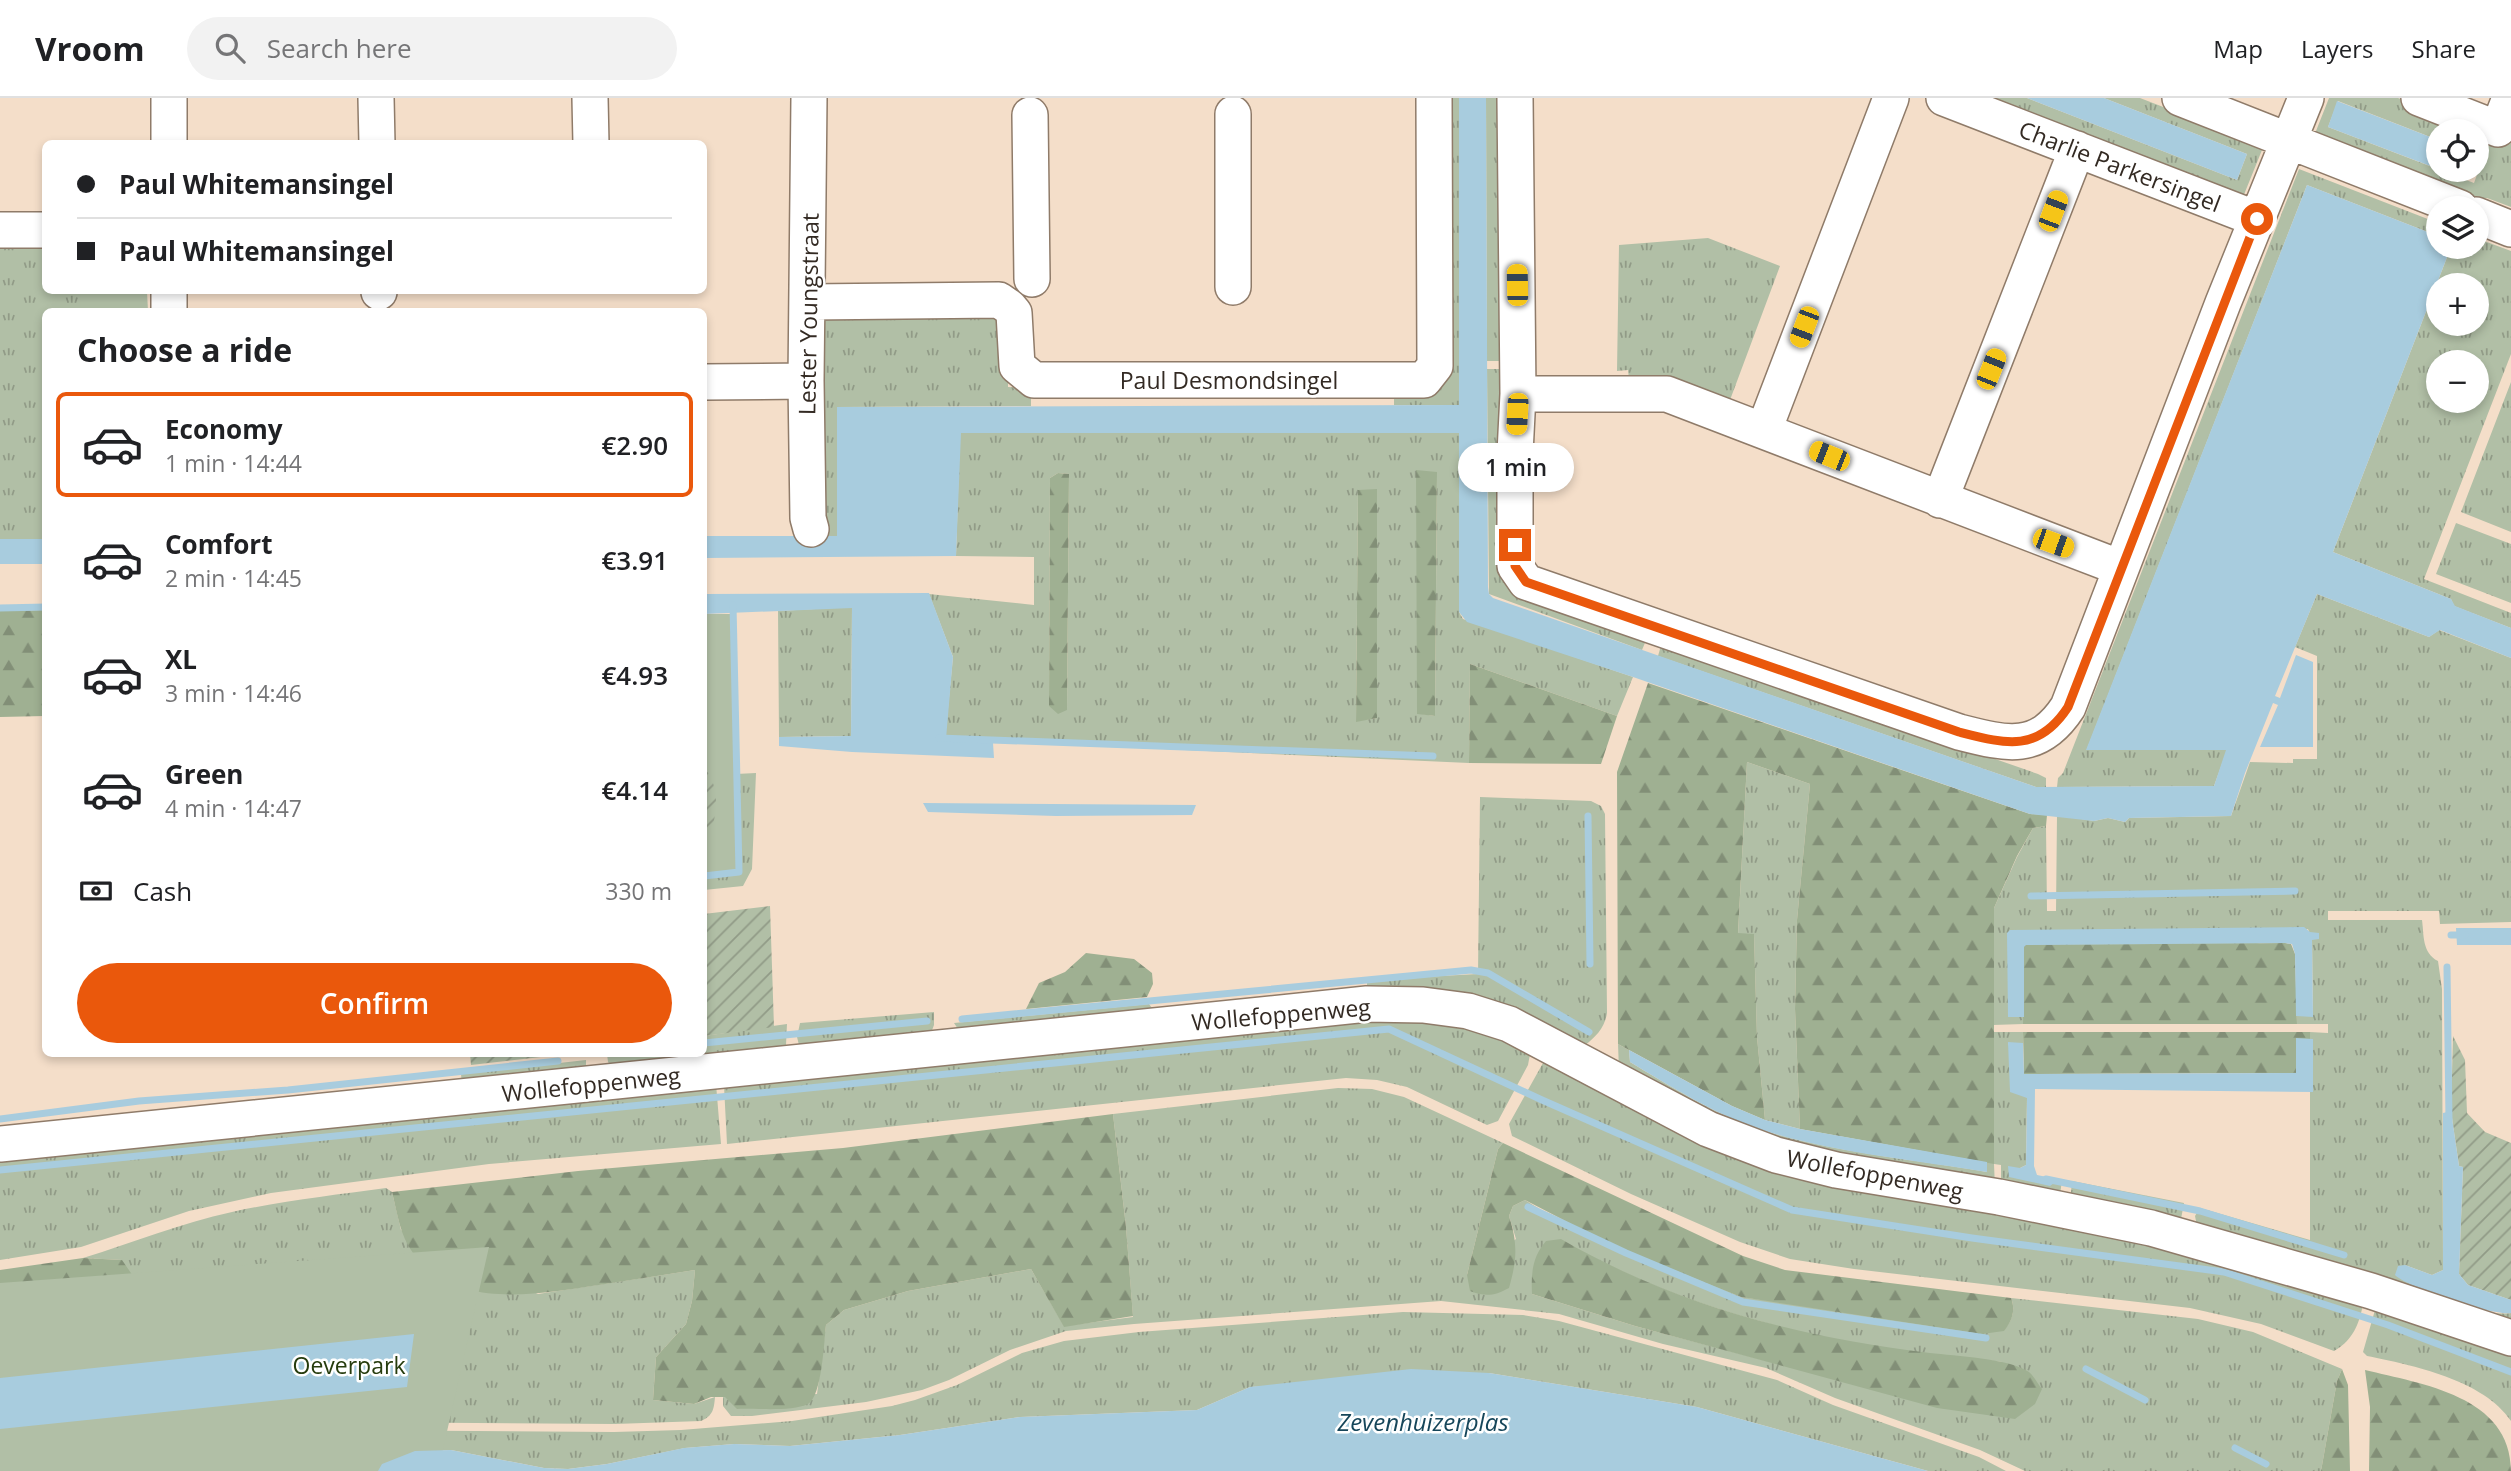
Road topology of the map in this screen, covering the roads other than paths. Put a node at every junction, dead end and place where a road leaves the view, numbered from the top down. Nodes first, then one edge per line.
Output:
1 (169, 98) edge
2 (376, 98) edge
3 (590, 98) edge
4 (808, 98) edge
5 (1434, 98) edge
6 (1515, 98) edge
7 (1891, 98) edge
8 (1944, 98) edge
9 (2180, 98) edge
10 (2306, 98) edge
11 (2419, 98) edge
12 (2510, 98) edge
13 (1233, 114) dead end
14 (1030, 115) dead end
15 (169, 140) edge
16 (377, 140) edge
17 (591, 140) edge
18 (2288, 142) junction
19 (2077, 149) junction
20 (2429, 196) edge
21 (2257, 219) junction
22 (2489, 220) edge
23 (2511, 229) edge
24 (0, 230) edge
25 (42, 230) edge
26 (1032, 279) dead end
27 (1234, 287) dead end
28 (808, 302) junction
29 (806, 381) junction
30 (707, 382) edge
31 (1518, 394) junction
32 (1764, 430) junction
33 (1940, 499) junction
34 (811, 529) dead end
35 (2121, 568) junction
36 (0, 1144) edge
37 (2511, 1338) edge

1 - 15 street
2 - 16 street
3 - 17 street
4 - 28 street, Lester Youngstraat
5 - 28 street, Paul Desmondsingel
6 - 31 street
7 - 32 street
8 - 19 street, Charlie Parkersingel
9 - 18 street
10 - 18 street
11 - 12 street
13 - 27 street
14 - 26 street
18 - 20 street
18 - 21 street
19 - 21 street, Charlie Parkersingel
19 - 33 street
21 - 35 street
22 - 23 street
24 - 25 street
28 - 29 street, Lester Youngstraat
29 - 30 street
29 - 34 street, Lester Youngstraat
31 - 32 street
31 - 35 street
32 - 33 street
33 - 35 street
36 - 37 street, Wollefoppenweg

